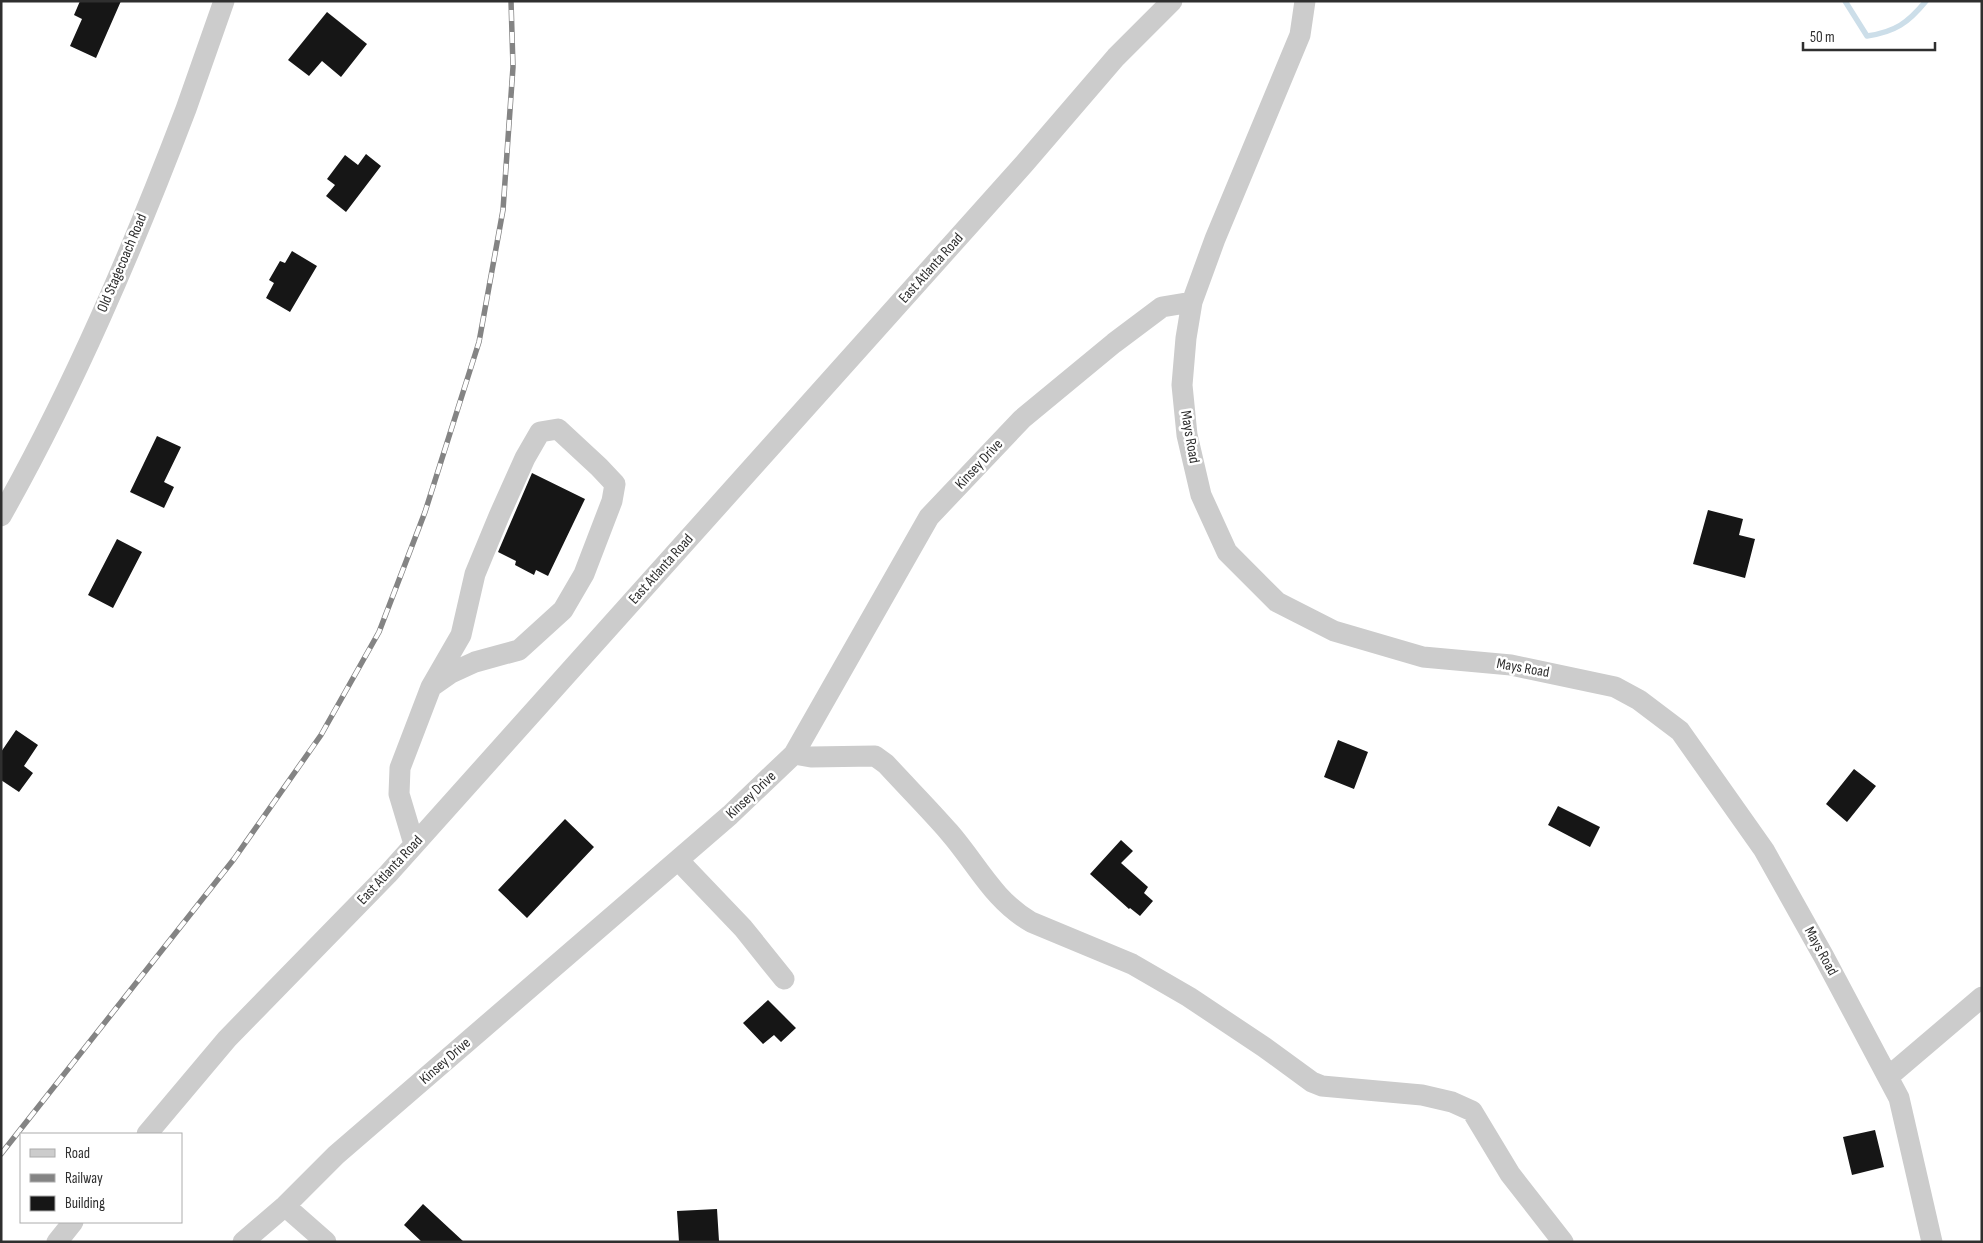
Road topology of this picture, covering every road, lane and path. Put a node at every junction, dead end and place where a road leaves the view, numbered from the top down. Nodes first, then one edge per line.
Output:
1 (224, 1) edge
2 (1172, 1) edge
3 (1305, 1) edge
4 (1192, 302) junction
5 (1, 516) edge
6 (461, 635) junction
7 (484, 660) junction
8 (431, 686) junction
9 (794, 754) junction
10 (414, 844) junction
11 (678, 860) junction
12 (784, 979) dead end
13 (1982, 997) edge
14 (1888, 1077) junction
15 (148, 1133) edge
16 (286, 1206) junction
17 (72, 1223) edge
18 (56, 1242) edge
19 (243, 1242) edge
20 (326, 1242) edge
21 (1563, 1242) edge
22 (1932, 1242) edge

1 - 5 street, Old Stagecoach Road
2 - 10 street, East Atlanta Road
3 - 4 street, Mays Road
4 - 9 street, Kinsey Drive
4 - 14 street, Mays Road
6 - 7 street
6 - 7 street
6 - 8 street
7 - 8 street
8 - 10 street
9 - 11 street, Kinsey Drive
9 - 21 street
10 - 15 street, East Atlanta Road
11 - 12 street
11 - 16 street, Kinsey Drive
13 - 14 street
14 - 22 street, Mays Road
16 - 19 street, Kinsey Drive
16 - 20 street
17 - 18 street

